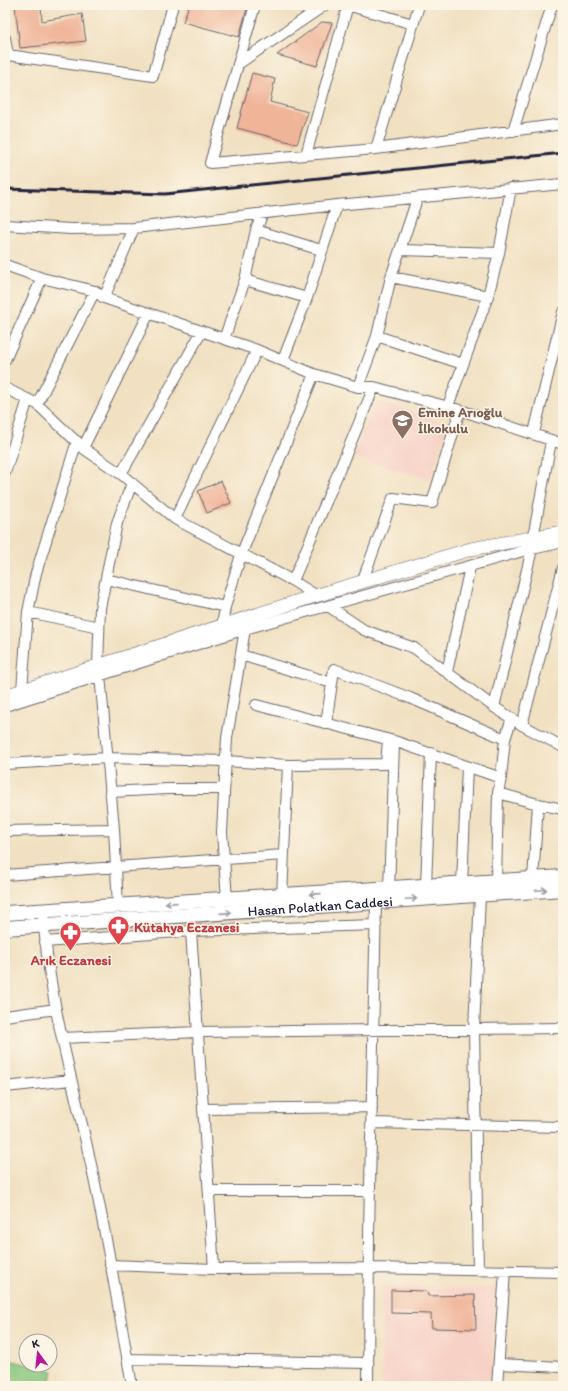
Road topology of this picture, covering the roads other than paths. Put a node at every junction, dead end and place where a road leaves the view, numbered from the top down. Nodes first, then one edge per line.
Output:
1 (173, 5) edge
2 (256, 5) edge
3 (325, 5) edge
4 (348, 5) edge
5 (419, 5) edge
6 (552, 5) edge
7 (413, 24) junction
8 (5, 38) edge
9 (238, 64) junction
10 (563, 124) edge
11 (513, 130) junction
12 (376, 149) junction
13 (306, 154) junction
14 (563, 184) edge
15 (511, 188) junction
16 (417, 199) junction
17 (337, 205) junction
18 (262, 213) junction
19 (5, 225) edge
20 (134, 228) junction
21 (256, 230) junction
22 (321, 250) junction
23 (400, 250) junction
24 (499, 253) junction
25 (5, 265) edge
26 (391, 277) junction
27 (42, 278) junction
28 (245, 280) junction
29 (95, 292) junction
30 (488, 296) junction
31 (104, 298) junction
32 (307, 298) junction
33 (563, 312) edge
34 (149, 313) junction
35 (202, 332) junction
36 (377, 336) junction
37 (224, 339) junction
38 (257, 350) junction
39 (5, 360) edge
40 (283, 360) junction
41 (463, 364) junction
42 (314, 374) junction
43 (358, 387) junction
44 (374, 387) junction
45 (5, 389) edge
46 (32, 401) junction
47 (448, 406) junction
48 (460, 410) junction
49 (534, 433) junction
50 (550, 441) junction
51 (80, 444) junction
52 (563, 444) edge
53 (5, 473) edge
54 (121, 474) junction
55 (132, 483) junction
56 (176, 519) junction
57 (563, 532) edge
58 (563, 542) edge
59 (532, 544) junction
60 (241, 555) junction
61 (470, 567) junction
62 (563, 568) edge
63 (106, 579) junction
64 (293, 581) junction
65 (362, 582) junction
66 (317, 596) junction
67 (328, 606) junction
68 (225, 607) junction
69 (28, 612) junction
70 (222, 626) junction
71 (99, 627) junction
72 (245, 629) junction
73 (241, 655) junction
74 (99, 671) junction
75 (447, 672) junction
76 (332, 683) junction
77 (22, 690) junction
78 (5, 696) edge
79 (256, 705) dead end
80 (5, 706) edge
81 (494, 707) junction
82 (512, 718) junction
83 (326, 724) junction
84 (522, 725) junction
85 (505, 739) junction
86 (391, 740) junction
87 (563, 747) edge
88 (431, 753) junction
89 (108, 758) junction
90 (226, 761) junction
91 (5, 764) edge
92 (288, 765) junction
93 (467, 767) junction
94 (501, 778) junction
95 (224, 789) junction
96 (110, 792) junction
97 (498, 793) junction
98 (538, 804) junction
99 (563, 809) edge
100 (114, 828) junction
101 (5, 831) edge
102 (283, 855) junction
103 (224, 860) junction
104 (116, 868) junction
105 (5, 875) edge
106 (563, 877) edge
107 (533, 879) junction
108 (496, 882) junction
109 (462, 884) junction
110 (426, 887) junction
111 (563, 889) edge
112 (389, 890) junction
113 (480, 895) junction
114 (282, 896) junction
115 (227, 899) junction
116 (376, 901) junction
117 (118, 907) junction
118 (5, 913) edge
119 (43, 919) junction
120 (376, 925) junction
121 (5, 928) edge
122 (191, 931) junction
123 (45, 942) junction
124 (56, 1009) junction
125 (5, 1016) edge
126 (563, 1028) edge
127 (474, 1029) junction
128 (374, 1031) junction
129 (198, 1032) junction
130 (62, 1038) junction
131 (71, 1080) junction
132 (5, 1087) edge
133 (372, 1107) junction
134 (203, 1109) junction
135 (371, 1123) junction
136 (477, 1127) junction
137 (563, 1128) edge
138 (370, 1191) junction
139 (209, 1192) junction
140 (110, 1265) junction
141 (368, 1268) junction
142 (214, 1269) junction
143 (478, 1270) junction
144 (505, 1271) junction
145 (563, 1272) edge
146 (127, 1358) junction
147 (368, 1363) junction
148 (499, 1364) junction
149 (563, 1367) edge
150 (132, 1386) edge
151 (368, 1386) edge
152 (497, 1386) edge

1 - 8 street
2 - 9 street
3 - 9 street
4 - 7 street
4 - 13 street
5 - 7 street
6 - 11 street
7 - 12 street
9 - 13 street
10 - 11 street
11 - 12 street
12 - 13 street
14 - 15 street
15 - 16 street
15 - 24 street
16 - 17 street
16 - 23 street
17 - 18 street
17 - 22 street
18 - 20 street
18 - 21 street
19 - 20 street
20 - 31 street
21 - 22 street
21 - 28 street
22 - 32 street
23 - 24 street
23 - 26 street
24 - 30 street
25 - 27 street
26 - 30 street
26 - 36 street
27 - 29 street
27 - 39 street
28 - 32 street
28 - 37 street
29 - 31 street
29 - 46 street
30 - 41 street
31 - 34 street
32 - 40 street
33 - 49 street
34 - 35 street
34 - 51 street
35 - 37 street
35 - 54 street
36 - 41 street
36 - 43 street
37 - 38 street
38 - 40 street
38 - 56 street
40 - 42 street
41 - 47 street
42 - 43 street
42 - 60 street
43 - 44 street
44 - 47 street
44 - 64 street
45 - 46 street
46 - 51 street
46 - 53 street
47 - 48 street
48 - 49 street
48 - 65 street
49 - 50 street
50 - 52 street
50 - 59 street
51 - 54 street
51 - 69 street
54 - 55 street
55 - 56 street
55 - 63 street
56 - 60 street
57 - 59 street
58 - 59 street
59 - 61 street
59 - 65 street
59 - 81 street
60 - 64 street
60 - 68 street
61 - 67 street
61 - 75 street
62 - 84 street
63 - 68 street
63 - 71 street
64 - 66 street
65 - 66 street
66 - 70 street
67 - 72 street
67 - 75 street
68 - 70 street
69 - 71 street
69 - 77 street
70 - 74 street
71 - 74 street
72 - 73 street
72 - 74 street
73 - 76 street
73 - 90 street
74 - 77 street
74 - 80 street
74 - 89 street
75 - 81 street
76 - 83 street
76 - 85 street
77 - 78 street
79 - 83 street
81 - 82 street
82 - 84 street
82 - 85 street
83 - 86 street
84 - 87 street
85 - 94 street
86 - 88 street
86 - 92 street
86 - 112 street
88 - 93 street
88 - 110 street
89 - 90 street
89 - 91 street
89 - 96 street
90 - 92 street
90 - 95 street
92 - 102 street
93 - 94 street
93 - 109 street
94 - 97 street
95 - 96 street
95 - 103 street
96 - 100 street
97 - 98 street
97 - 108 street
98 - 99 street
98 - 107 street
100 - 101 street
100 - 104 street
102 - 103 street
102 - 114 street
103 - 104 street
103 - 115 street
104 - 105 street
104 - 117 street
106 - 107 main road, Hasan Polatkan Caddesi
107 - 108 main road, Hasan Polatkan Caddesi
108 - 109 main road, Hasan Polatkan Caddesi
109 - 110 main road, Hasan Polatkan Caddesi
110 - 112 main road, Hasan Polatkan Caddesi
113 -> 111 main road, Hasan Polatkan Caddesi
112 -> 114 main road, Hasan Polatkan Caddesi
116 -> 113 main road, Hasan Polatkan Caddesi
113 - 127 street
114 - 115 main road, Hasan Polatkan Caddesi
115 -> 117 main road, Hasan Polatkan Caddesi
119 -> 116 main road, Hasan Polatkan Caddesi
116 - 120 street
117 - 119 main road, Hasan Polatkan Caddesi
118 - 119 main road, Hasan Polatkan Caddesi
119 - 121 main road, Hasan Polatkan Caddesi
119 - 123 street
120 - 122 street
120 - 128 street
122 - 123 street
122 - 129 street
123 - 124 street
124 - 125 street
124 - 130 street
126 - 127 street
127 - 128 street
127 - 136 street
128 - 129 street
128 - 133 street
129 - 130 street
129 - 134 street
130 - 131 street
131 - 132 street
131 - 140 street
133 - 134 street
133 - 135 street
134 - 139 street
135 - 136 street
135 - 138 street
136 - 137 street
136 - 143 street
138 - 139 street
138 - 141 street
139 - 142 street
140 - 142 street
140 - 146 street
141 - 142 street
141 - 143 street
141 - 147 street
143 - 144 street
144 - 145 street
144 - 148 street
146 - 147 street
146 - 150 street
147 - 151 street
148 - 149 street
148 - 152 street

